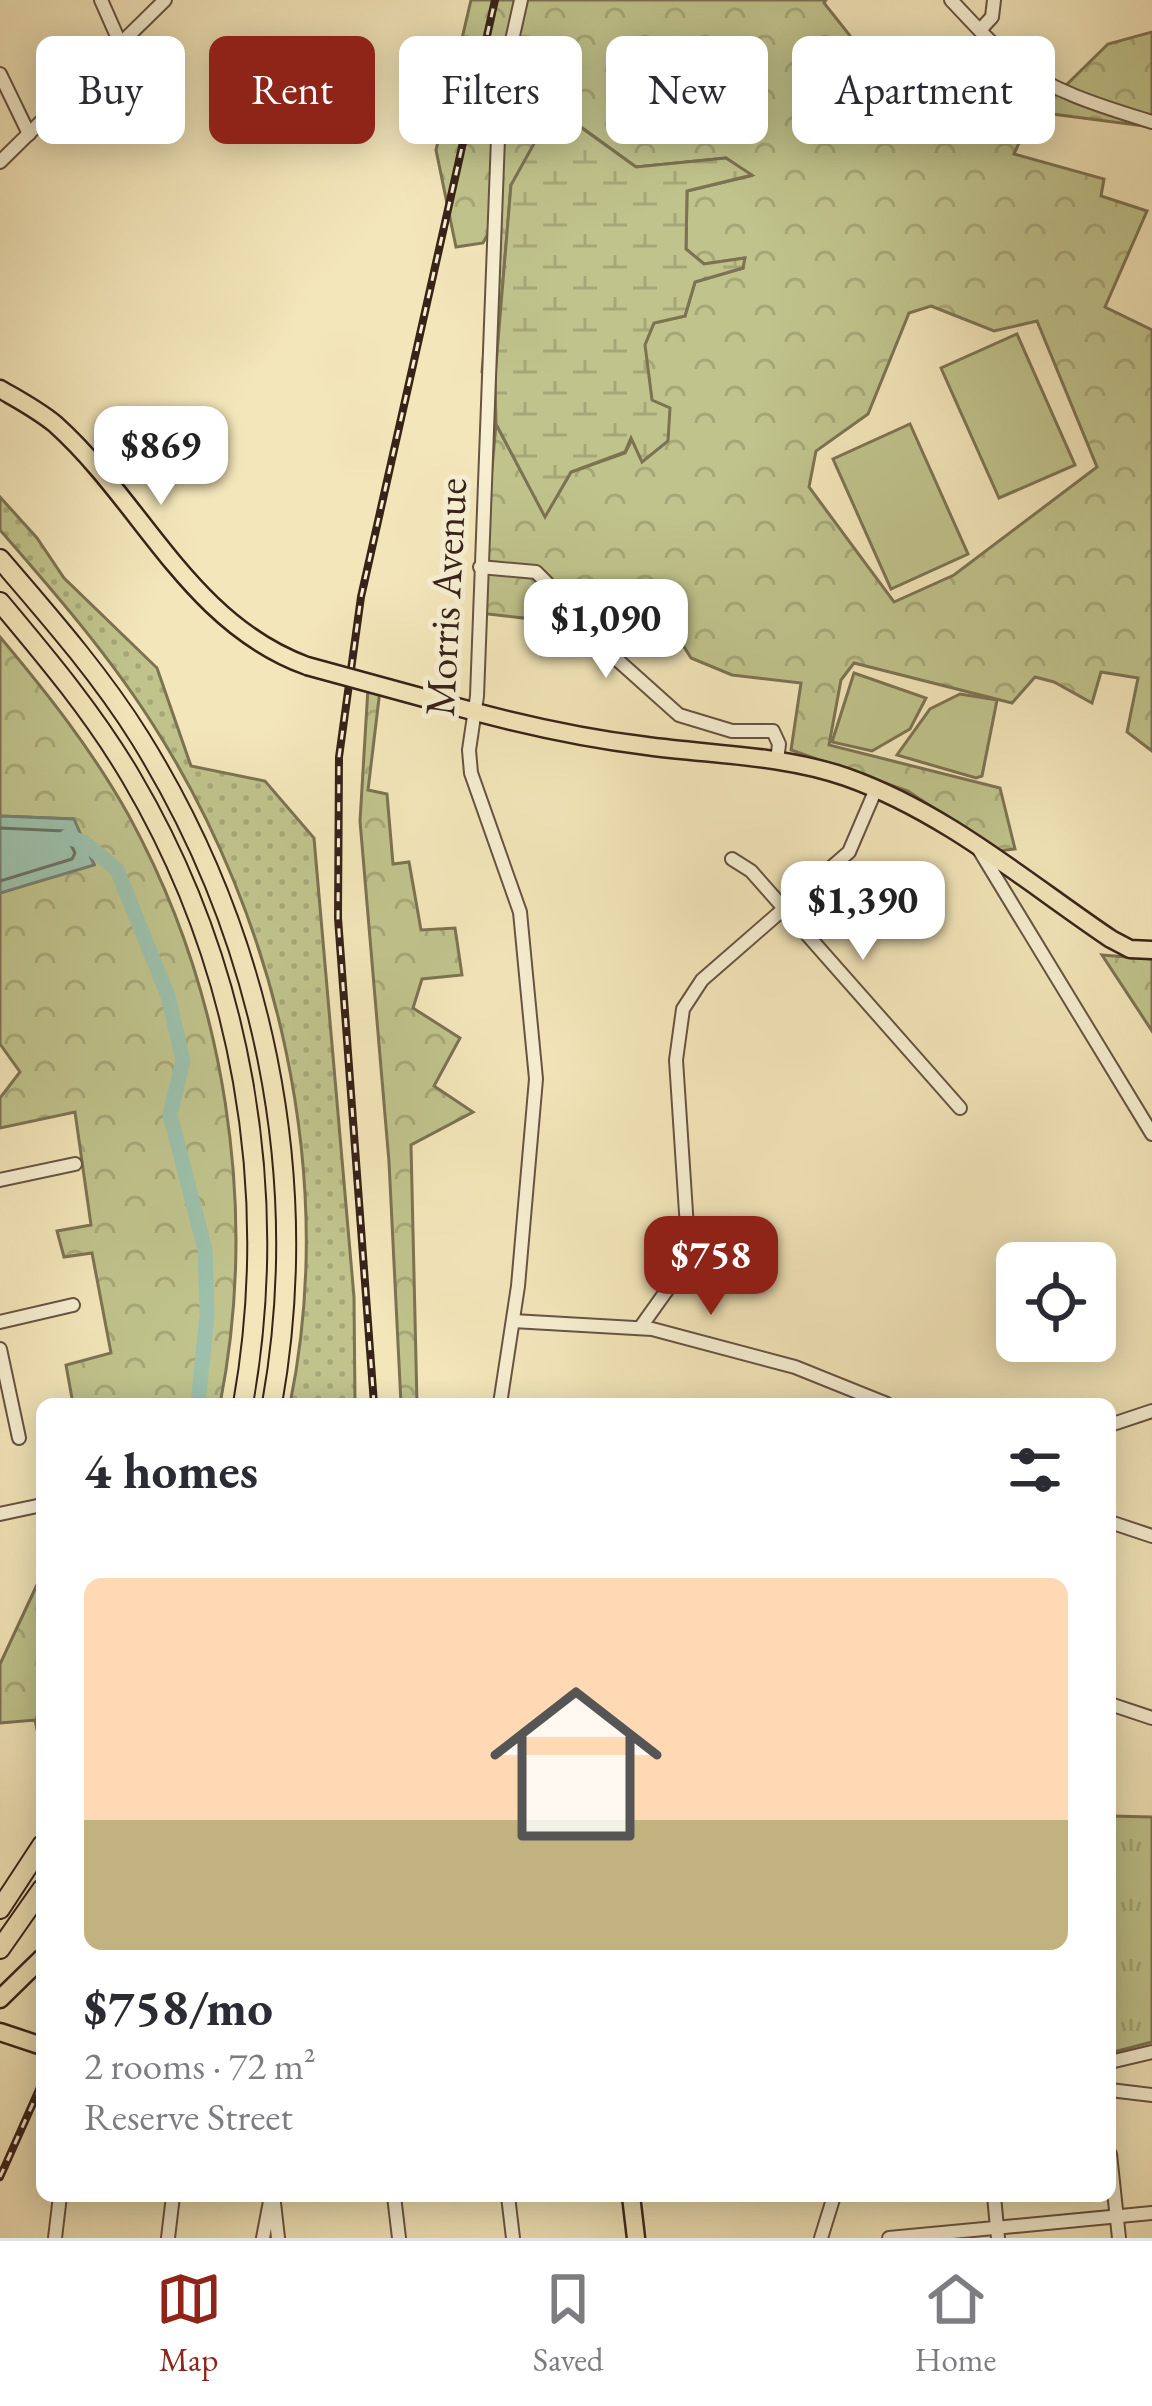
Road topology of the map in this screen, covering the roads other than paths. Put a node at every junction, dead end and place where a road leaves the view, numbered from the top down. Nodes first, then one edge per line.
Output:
1 (101, 0) edge
2 (165, 0) edge
3 (521, 0) edge
4 (951, 0) edge
5 (998, 2) edge
6 (980, 30) junction
7 (117, 36) edge
8 (128, 36) edge
9 (0, 74) edge
10 (1152, 122) edge
11 (36, 127) edge
12 (29, 134) junction
13 (0, 162) edge
14 (0, 389) edge
15 (0, 559) edge
16 (480, 567) junction
17 (0, 602) edge
18 (475, 712) junction
19 (777, 761) junction
20 (876, 789) junction
21 (976, 845) junction
22 (731, 860) dead end
23 (782, 907) junction
24 (1152, 950) edge
25 (960, 1108) dead end
26 (1152, 1134) edge
27 (75, 1165) dead end
28 (0, 1180) edge
29 (73, 1305) dead end
30 (513, 1321) junction
31 (0, 1322) edge
32 (640, 1328) junction
33 (0, 1349) edge
34 (244, 1398) edge
35 (275, 1398) edge
36 (501, 1398) edge
37 (865, 1398) edge
38 (1152, 1411) edge
39 (1116, 1423) edge
40 (19, 1438) dead end
41 (36, 1506) edge
42 (0, 1514) edge
43 (1116, 1524) edge
44 (1152, 1536) edge
45 (1116, 1706) edge
46 (1152, 1718) edge
47 (36, 1854) edge
48 (36, 1897) edge
49 (0, 1909) edge
50 (0, 1949) edge
51 (36, 1964) edge
52 (0, 1999) edge
53 (0, 2032) edge
54 (36, 2044) edge
55 (1152, 2052) edge
56 (1116, 2061) edge
57 (1116, 2091) edge
58 (1152, 2096) edge
59 (58, 2202) edge
60 (172, 2202) edge
61 (271, 2202) edge
62 (273, 2202) edge
63 (395, 2202) edge
64 (509, 2202) edge
65 (632, 2202) edge
66 (832, 2202) edge
67 (994, 2202) edge
68 (1115, 2202) edge
69 (1152, 2213) edge
70 (1117, 2217) junction
71 (997, 2233) edge
72 (55, 2238) edge
73 (168, 2238) edge
74 (263, 2238) edge
75 (278, 2238) edge
76 (399, 2238) edge
77 (512, 2238) edge
78 (636, 2238) edge
79 (821, 2238) edge
80 (889, 2238) edge
81 (1120, 2238) edge

1 - 7 street
2 - 8 street
3 - 16 street, Morris Avenue
4 - 6 street
5 - 6 street
6 - 10 street
9 - 12 street
11 - 12 street
12 - 13 street
14 - 18 main road, bridge
15 - 35 highway
16 - 18 street, Morris Avenue
16 - 19 street
17 - 34 highway
18 - 19 main road
18 - 30 street, Morris Avenue
19 - 20 main road
20 - 21 main road
20 - 23 street
21 - 24 main road
21 - 26 street
22 - 23 street
23 - 25 street
23 - 32 street
27 - 28 street
29 - 31 street
30 - 32 street
30 - 36 street, Morris Avenue
32 - 37 street
33 - 40 street
38 - 39 street
41 - 42 street
43 - 44 street
45 - 46 street
47 - 49 highway
48 - 50 highway
51 - 52 main road
53 - 54 main road
55 - 56 street
57 - 58 street
59 - 72 street
60 - 73 street
61 - 74 street
62 - 75 street
63 - 76 street
64 - 77 street
65 - 78 main road
66 - 79 street
67 - 71 street
68 - 70 street
69 - 70 street
70 - 71 street
70 - 81 street
71 - 80 street

